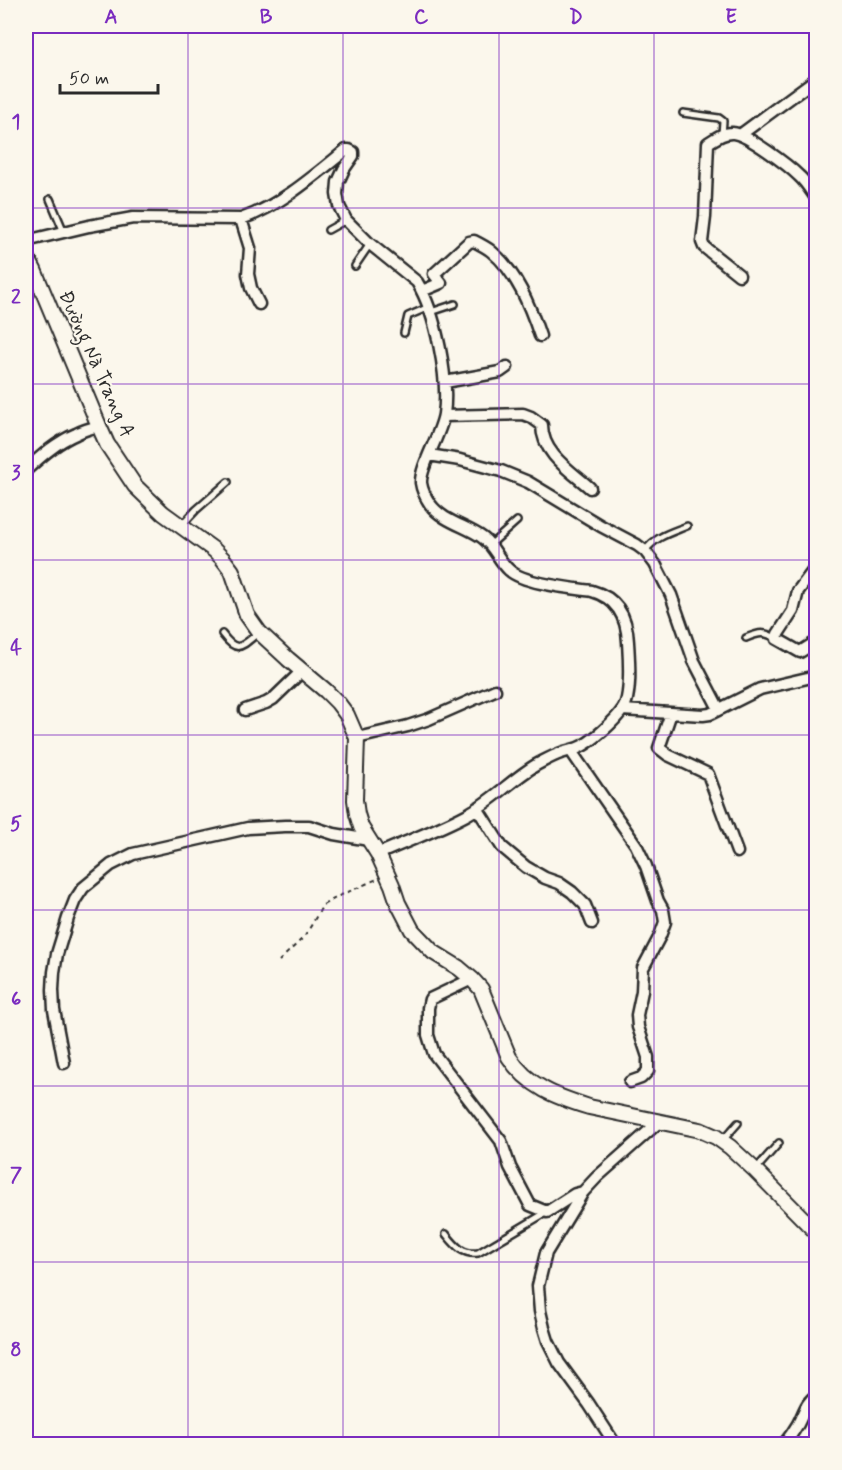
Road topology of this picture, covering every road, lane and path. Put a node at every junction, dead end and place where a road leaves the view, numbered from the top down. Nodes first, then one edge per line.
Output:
1 (816, 79) edge
2 (683, 113) dead end
3 (722, 135) junction
4 (740, 135) junction
5 (816, 198) edge
6 (50, 199) dead end
7 (241, 219) junction
8 (346, 220) junction
9 (328, 230) dead end
10 (64, 232) junction
11 (26, 241) edge
12 (370, 244) junction
13 (26, 255) edge
14 (355, 266) dead end
15 (739, 275) dead end
16 (422, 291) junction
17 (259, 304) dead end
18 (455, 304) dead end
19 (430, 310) junction
20 (405, 333) dead end
21 (540, 336) dead end
22 (507, 367) dead end
23 (445, 382) junction
24 (444, 416) junction
25 (99, 426) junction
26 (429, 455) junction
27 (26, 470) edge
28 (228, 482) dead end
29 (590, 488) dead end
30 (517, 521) dead end
31 (181, 526) junction
32 (687, 526) dead end
33 (490, 545) junction
34 (645, 551) junction
35 (816, 567) edge
36 (259, 632) junction
37 (222, 634) dead end
38 (746, 638) dead end
39 (777, 639) junction
40 (816, 642) edge
41 (302, 672) junction
42 (816, 676) edge
43 (495, 690) dead end
44 (718, 709) junction
45 (245, 710) dead end
46 (622, 710) junction
47 (671, 713) junction
48 (357, 738) junction
49 (571, 751) junction
50 (477, 808) junction
51 (369, 840) junction
52 (737, 852) dead end
53 (378, 854) junction
54 (388, 874) junction
55 (592, 923) dead end
56 (279, 961) dead end
57 (472, 979) junction
58 (64, 1063) dead end
59 (630, 1082) dead end
60 (659, 1122) junction
61 (738, 1123) dead end
62 (722, 1141) junction
63 (780, 1143) dead end
64 (755, 1170) junction
65 (583, 1192) junction
66 (546, 1212) junction
67 (816, 1232) edge
68 (446, 1234) dead end
69 (816, 1396) edge
70 (615, 1444) edge
71 (784, 1444) edge

1 - 4 street
2 - 3 lane
3 - 4 street
3 - 15 street
4 - 5 street
6 - 10 lane
7 - 8 street
7 - 10 street
7 - 17 street
8 - 9 lane
8 - 12 street
10 - 11 street
12 - 14 lane
12 - 16 street
13 - 25 street, Đường Nà Trang A
16 - 19 street
16 - 21 street
18 - 19 lane
19 - 20 lane
19 - 23 street
22 - 23 street
23 - 24 street
24 - 26 street
24 - 29 street
25 - 27 street
25 - 31 street, Đường Nà Trang A
26 - 33 street
26 - 34 street
28 - 31 lane
30 - 33 lane
31 - 36 street, Đường Nà Trang A
32 - 34 lane
33 - 46 street
34 - 44 street
35 - 39 street
36 - 37 lane
36 - 41 street, Đường Nà Trang A
38 - 39 lane
39 - 40 street
41 - 45 street
41 - 48 street, Đường Nà Trang A
42 - 44 street
43 - 48 street
44 - 47 street
46 - 47 street
46 - 49 street
47 - 52 street
48 - 51 street, Đường Nà Trang A
49 - 50 street
49 - 59 street
50 - 53 street
50 - 55 street
51 - 53 street, Đường Nà Trang A
51 - 58 street
53 - 54 street, Đường Nà Trang A
54 - 56 path
54 - 57 street, Đường Nà Trang A
57 - 60 street, Đường Nà Trang A
57 - 66 street
60 - 62 street, Đường Nà Trang A
60 - 65 street
61 - 62 lane
62 - 64 street, Đường Nà Trang A
63 - 64 lane
64 - 67 street, Đường Nà Trang A
65 - 66 street
65 - 70 street
66 - 68 lane
69 - 71 street

